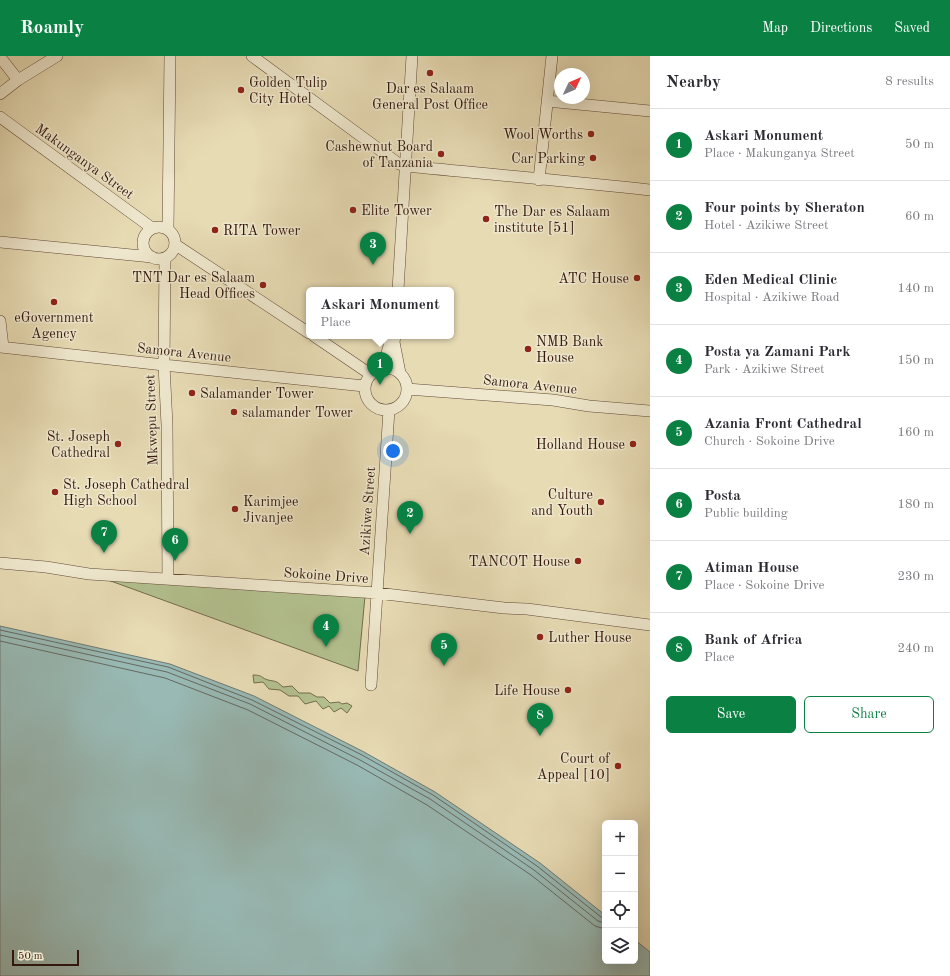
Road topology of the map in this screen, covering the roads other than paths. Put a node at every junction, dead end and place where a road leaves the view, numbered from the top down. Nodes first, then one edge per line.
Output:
1 (57, 56) edge
2 (170, 56) edge
3 (252, 56) edge
4 (405, 56) edge
5 (412, 56) edge
6 (552, 56) edge
7 (0, 57) edge
8 (18, 80) junction
9 (0, 94) edge
10 (547, 101) junction
11 (650, 111) edge
12 (0, 112) edge
13 (0, 117) edge
14 (402, 165) junction
15 (539, 180) junction
16 (650, 190) edge
17 (152, 228) junction
18 (168, 229) junction
19 (0, 242) edge
20 (176, 245) junction
21 (152, 257) junction
22 (165, 258) junction
23 (392, 287) edge
24 (398, 287) edge
25 (0, 321) edge
26 (306, 331) edge
27 (318, 339) edge
28 (389, 339) edge
29 (394, 339) edge
30 (1, 347) edge
31 (164, 365) junction
32 (383, 367) junction
33 (400, 373) junction
34 (370, 374) junction
35 (364, 386) junction
36 (407, 389) junction
37 (388, 410) junction
38 (650, 411) edge
39 (0, 563) edge
40 (168, 580) junction
41 (377, 594) junction
42 (650, 625) edge
43 (371, 685) dead end

1 - 8 street
2 - 18 street
3 - 14 street
4 - 14 street
5 - 14 street
6 - 10 street
7 - 8 street
8 - 9 street
10 - 11 street
10 - 15 street
12 - 13 street
13 - 17 street, Makunganya Street
14 - 15 street
14 - 23 street
14 - 24 street
15 - 16 street
17 - 18 street
17 - 21 street
18 - 20 street
19 - 21 street
20 - 22 street
20 - 26 street
21 - 22 street
22 - 31 street, Mkwepu Street
25 - 30 street
27 - 34 street
28 - 32 street
29 - 33 street
30 - 31 street, Samora Avenue
31 - 35 street, Samora Avenue
31 - 40 street, Mkwepu Street
32 - 33 street
32 - 34 street
33 - 36 street
34 - 35 street
35 - 37 street
36 - 37 street
36 - 38 street, Samora Avenue
37 - 41 street, Azikiwe Street
39 - 40 street, Sokoine Drive
40 - 41 street, Sokoine Drive
41 - 42 street, Sokoine Drive
41 - 43 street, Azikiwe Street

